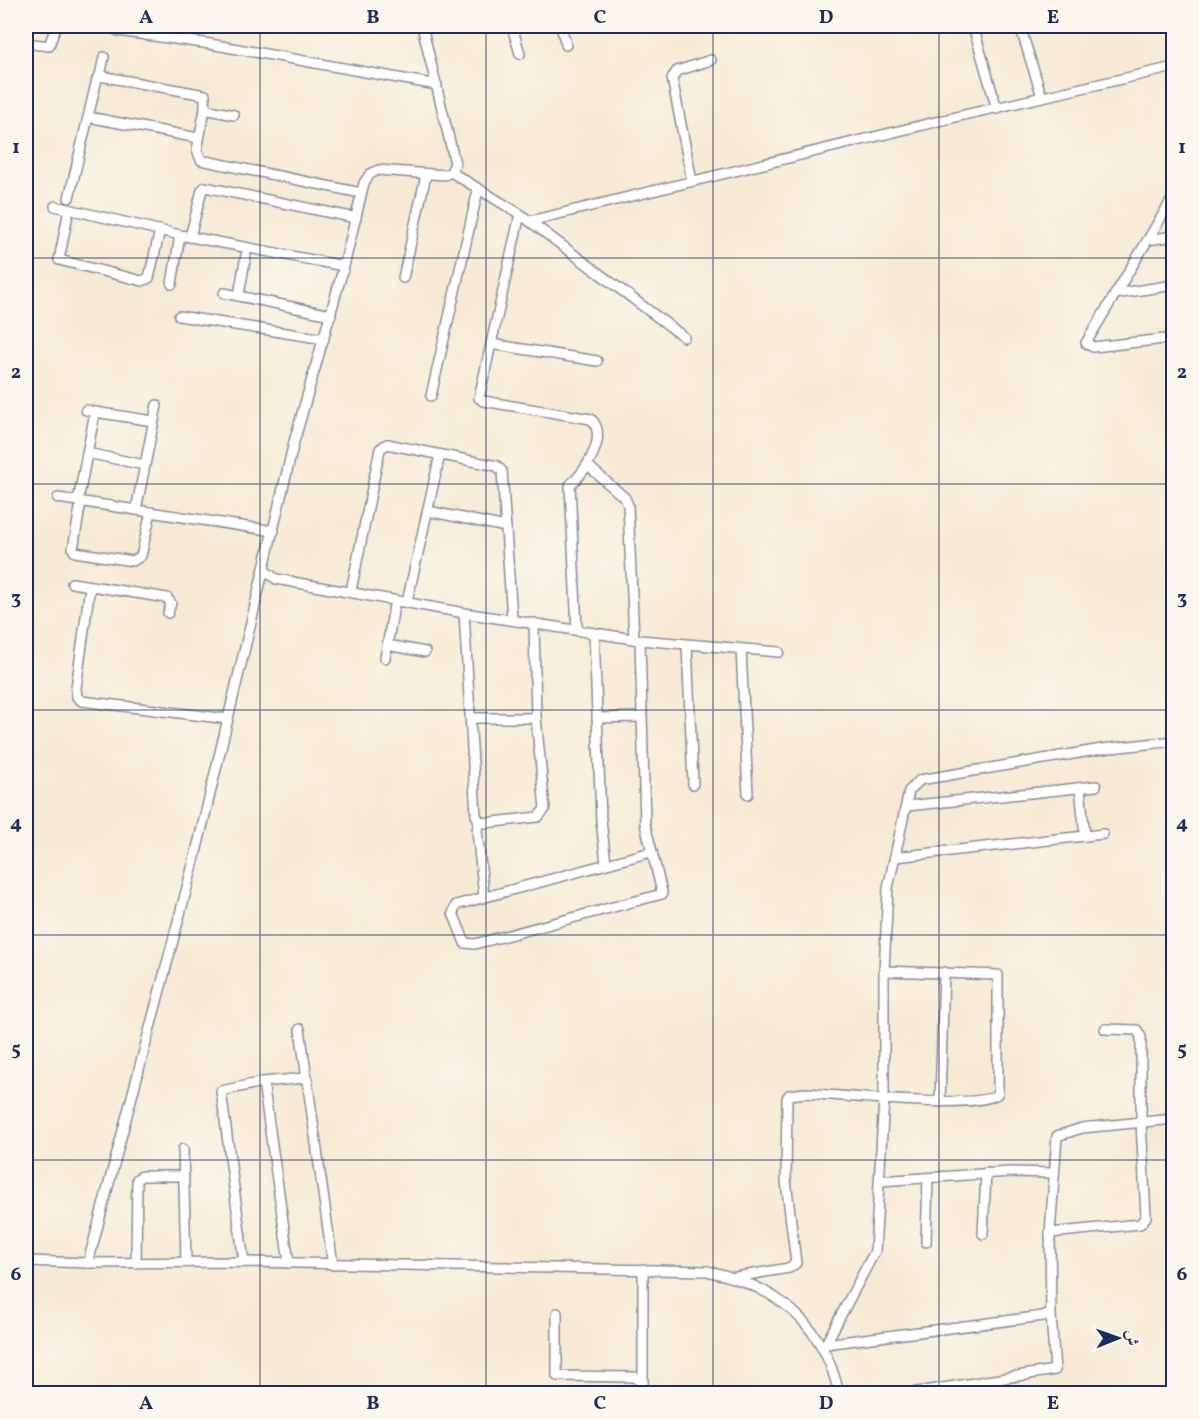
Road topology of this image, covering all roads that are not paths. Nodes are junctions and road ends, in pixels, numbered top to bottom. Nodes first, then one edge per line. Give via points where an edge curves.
1 (56, 26) edge
2 (110, 26) edge
3 (422, 26) edge
4 (512, 26) edge
5 (561, 26) edge
6 (973, 26) edge
7 (1020, 26) edge
8 (26, 43) edge
9 (566, 45) dead end
10 (520, 54) dead end
11 (104, 57) dead end
12 (711, 60) dead end
13 (1173, 67) edge
14 (100, 76) junction
15 (437, 85) junction
16 (1042, 97) junction
17 (205, 109) junction
18 (997, 109) junction
19 (234, 115) dead end
20 (88, 117) junction
21 (198, 138) junction
22 (451, 172) junction
23 (426, 175) junction
24 (692, 182) junction
25 (478, 190) junction
26 (361, 193) junction
27 (1173, 196) edge
28 (69, 198) dead end
29 (55, 206) dead end
30 (69, 209) junction
31 (520, 214) junction
32 (356, 218) junction
33 (530, 221) junction
34 (160, 230) junction
35 (185, 236) junction
36 (1173, 236) edge
37 (1148, 240) junction
38 (246, 255) dead end
39 (344, 266) junction
40 (403, 278) dead end
41 (172, 284) dead end
42 (1173, 285) edge
43 (224, 293) dead end
44 (1115, 294) junction
45 (239, 295) junction
46 (331, 315) junction
47 (179, 316) dead end
48 (684, 337) dead end
49 (1173, 338) edge
50 (324, 339) junction
51 (491, 344) junction
52 (597, 361) dead end
53 (431, 396) dead end
54 (157, 405) dead end
55 (153, 421) junction
56 (87, 453) junction
57 (440, 455) junction
58 (144, 465) junction
59 (587, 465) junction
60 (58, 498) dead end
61 (80, 502) junction
62 (136, 510) junction
63 (428, 511) junction
64 (151, 512) junction
65 (506, 526) junction
66 (274, 531) junction
67 (264, 570) junction
68 (72, 584) dead end
69 (90, 587) junction
70 (351, 591) junction
71 (394, 600) junction
72 (407, 602) junction
73 (168, 613) dead end
74 (464, 613) junction
75 (512, 620) junction
76 (534, 623) junction
77 (577, 630) junction
78 (594, 633) junction
79 (637, 639) junction
80 (387, 645) junction
81 (687, 645) junction
82 (741, 649) junction
83 (425, 652) dead end
84 (779, 652) dead end
85 (385, 658) dead end
86 (641, 717) junction
87 (471, 718) junction
88 (536, 718) junction
89 (597, 718) junction
90 (228, 719) junction
91 (1173, 741) edge
92 (693, 784) dead end
93 (1096, 786) dead end
94 (1080, 788) junction
95 (748, 794) dead end
96 (907, 806) junction
97 (479, 821) junction
98 (1104, 834) dead end
99 (1085, 836) junction
100 (651, 852) junction
101 (895, 857) junction
102 (606, 863) junction
103 (484, 897) junction
104 (884, 971) junction
105 (944, 972) junction
106 (300, 1029) dead end
107 (1105, 1029) dead end
108 (305, 1078) junction
109 (263, 1082) junction
110 (884, 1099) junction
111 (940, 1102) junction
112 (1173, 1119) edge
113 (1141, 1122) junction
114 (183, 1149) dead end
115 (986, 1173) junction
116 (1052, 1173) junction
117 (184, 1176) junction
118 (928, 1178) junction
119 (880, 1181) junction
120 (1050, 1233) junction
121 (983, 1234) dead end
122 (926, 1242) dead end
123 (26, 1261) edge
124 (186, 1262) junction
125 (244, 1262) junction
126 (88, 1263) junction
127 (135, 1263) junction
128 (289, 1263) junction
129 (333, 1265) junction
130 (643, 1269) junction
131 (734, 1277) junction
132 (557, 1313) dead end
133 (1051, 1315) junction
134 (824, 1346) junction
135 (643, 1389) edge
136 (839, 1394) edge
137 (905, 1394) edge

1 - 8 street via 49,46
2 - 15 street via 118,31
3 - 15 street
4 - 10 street
5 - 9 street
6 - 18 street
7 - 16 street
11 - 14 street
12 - 24 street via 678,71 672,78
13 - 16 street
14 - 17 street via 205,95
14 - 20 street
15 - 22 street via 454,153
16 - 18 street
17 - 19 street
17 - 21 street
18 - 24 street
20 - 21 street
20 - 28 street
21 - 26 street via 197,156 208,163
22 - 23 street
22 - 25 street
23 - 26 street via 378,171 370,174
23 - 40 street
24 - 33 street
25 - 31 street
25 - 53 street
26 - 32 street
27 - 37 street
29 - 30 street
30 - 34 street
30 - 34 street via 58,260 142,281 149,278
31 - 33 street
31 - 51 street
32 - 35 street via 205,187
32 - 39 street
33 - 48 street
34 - 35 street
35 - 39 street
35 - 41 street
36 - 37 street
37 - 44 street
38 - 45 street
39 - 46 street
42 - 44 street
43 - 45 street
44 - 49 street via 1088,339 1088,346
45 - 46 street
46 - 50 street
47 - 50 street
50 - 66 street via 294,442
51 - 52 street
51 - 59 street via 479,398 591,419 598,429
54 - 55 street
55 - 56 street via 90,411
55 - 58 street
56 - 58 street
56 - 61 street
57 - 63 street
57 - 65 street via 497,466 502,471
57 - 70 street via 387,444 380,448
58 - 62 street
59 - 77 street via 570,485
59 - 79 street via 628,505
60 - 61 street
61 - 62 street
61 - 64 street via 75,552 133,561 141,556
62 - 64 street
63 - 65 street
63 - 72 street
64 - 66 street
65 - 75 street
66 - 67 street
67 - 70 street via 276,579
67 - 90 street
68 - 69 street
69 - 73 street via 167,598 171,603
69 - 90 street via 77,697 82,701
70 - 71 street
71 - 72 street
71 - 80 street
72 - 74 street
74 - 75 street
74 - 87 street
75 - 76 street
76 - 77 street
76 - 88 street
77 - 78 street
78 - 79 street
78 - 89 street
79 - 81 street
79 - 86 street
80 - 83 street
80 - 85 street
81 - 82 street
81 - 92 street
82 - 84 street
82 - 95 street
86 - 89 street
86 - 100 street via 643,806
87 - 88 street
87 - 97 street
88 - 97 street via 543,814
89 - 102 street
90 - 126 street
91 - 96 street via 920,780 909,791
93 - 94 street
94 - 96 street
94 - 99 street
96 - 101 street
97 - 103 street
98 - 99 street
99 - 101 street
100 - 102 street
100 - 103 street via 660,896 467,945 453,908
101 - 104 street via 888,888
102 - 103 street
104 - 105 street
104 - 110 street
105 - 111 street
105 - 111 street via 994,973 1000,979 998,1093 992,1099
106 - 108 street
107 - 113 street via 1139,1032
108 - 109 street
108 - 129 street
109 - 125 street via 221,1093
109 - 128 street
110 - 111 street
110 - 119 street
110 - 131 street via 805,1093 788,1096 786,1181 796,1263 789,1268
112 - 113 street
113 - 116 street via 1061,1132 1055,1140
113 - 120 street via 1145,1220 1140,1224
114 - 117 street
115 - 116 street
115 - 118 street
115 - 121 street
116 - 120 street
117 - 124 street
117 - 127 street via 137,1179
118 - 119 street
118 - 122 street
119 - 134 street via 875,1251
120 - 133 street
123 - 126 street
124 - 125 street
124 - 127 street
125 - 128 street
126 - 127 street
128 - 129 street
129 - 130 street
130 - 131 street via 707,1271
130 - 135 street
131 - 134 street via 790,1308
132 - 135 street via 557,1376 635,1377
133 - 134 street
133 - 137 street via 1055,1370
134 - 136 street

